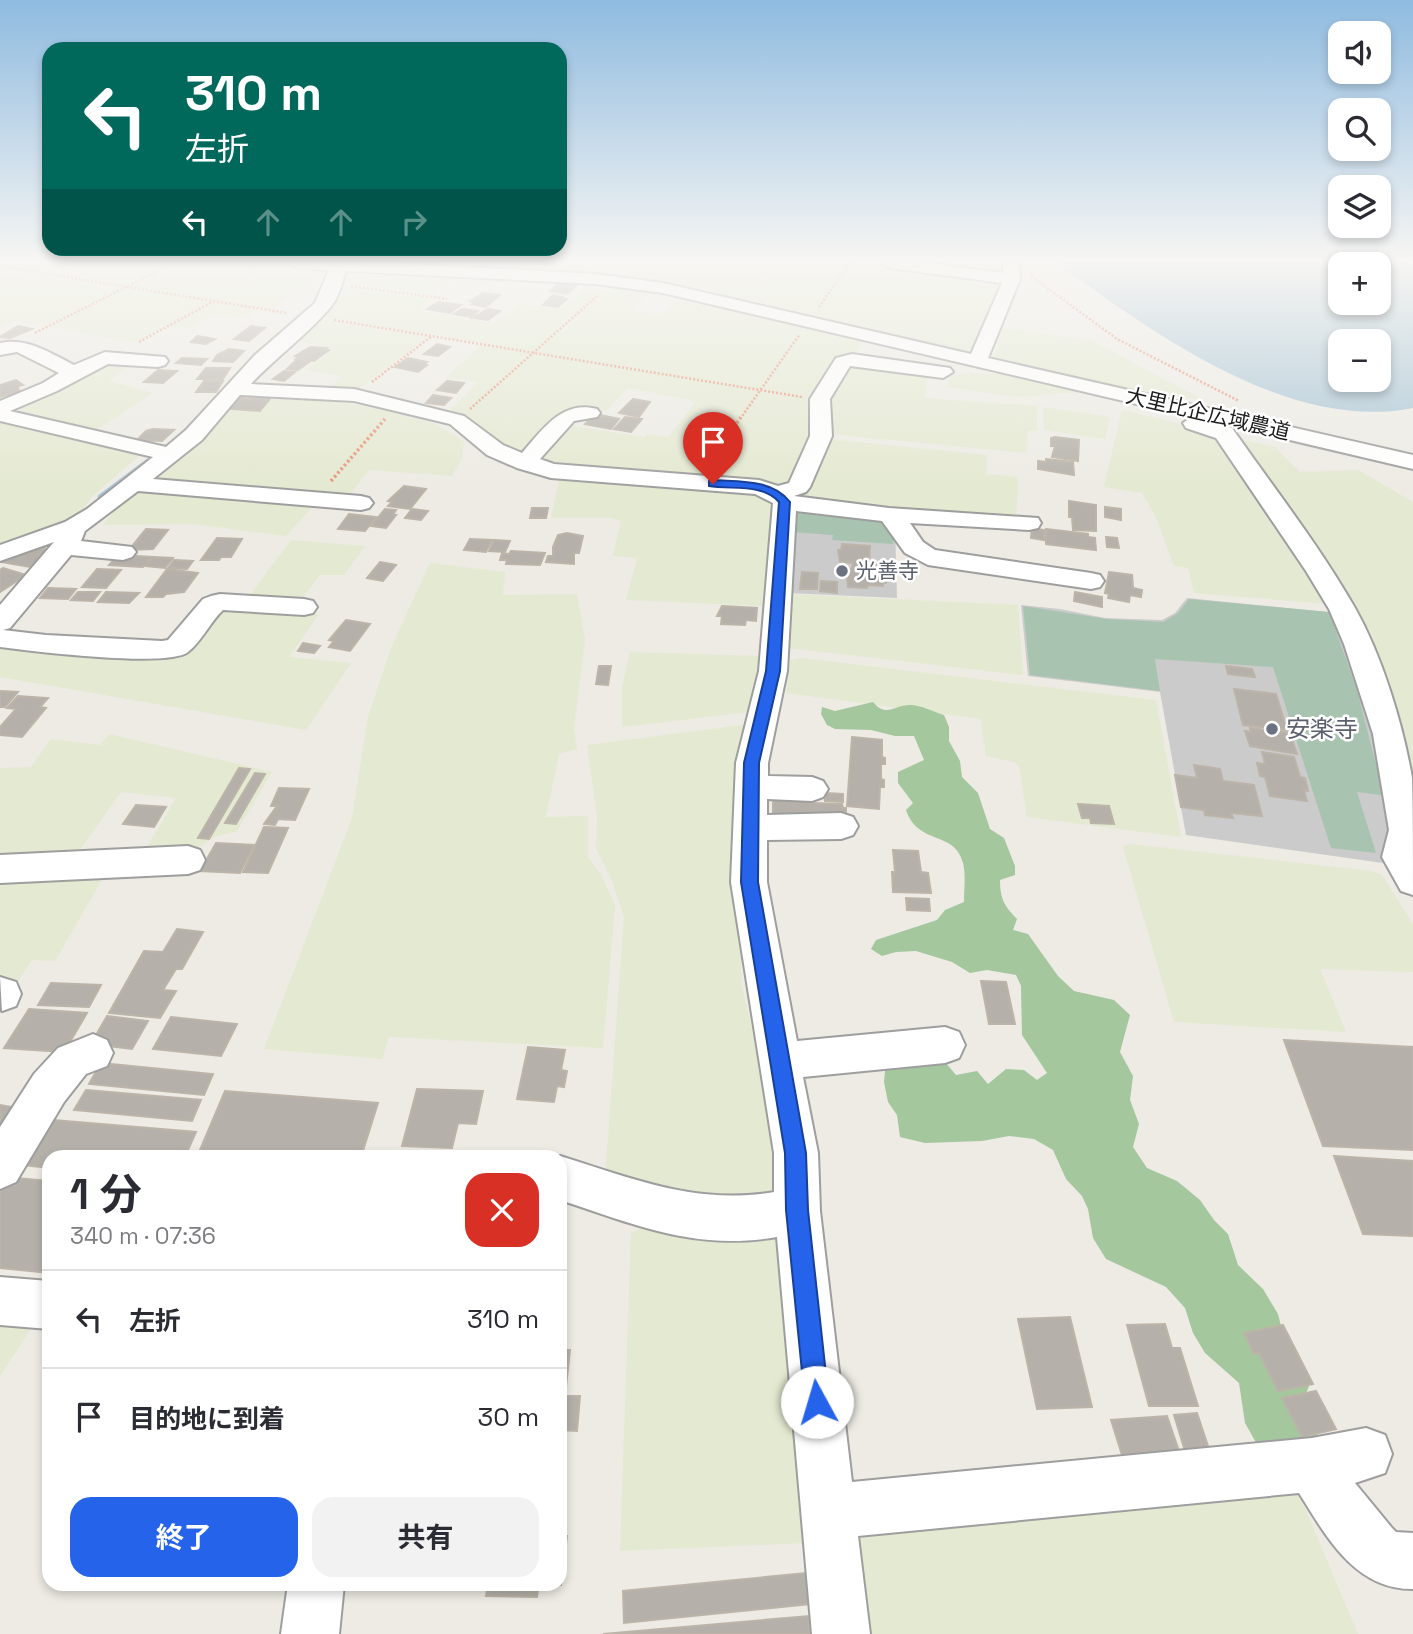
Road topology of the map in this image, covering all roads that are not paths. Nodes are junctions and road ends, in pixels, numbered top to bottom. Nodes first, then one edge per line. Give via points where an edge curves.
1 (284, 339) edge
2 (886, 339) edge
3 (984, 339) edge
4 (7, 347) edge
5 (974, 360) junction
6 (158, 361) dead end
7 (74, 372) junction
8 (233, 389) junction
9 (1136, 398) junction
10 (0, 408) edge
11 (590, 413) dead end
12 (0, 415) edge
13 (169, 454) junction
14 (1413, 462) edge
15 (525, 463) junction
16 (134, 484) junction
17 (781, 498) junction
18 (361, 503) dead end
19 (889, 515) junction
20 (1029, 523) dead end
21 (69, 537) junction
22 (122, 552) dead end
23 (0, 553) edge
24 (1091, 581) dead end
25 (304, 607) dead end
26 (0, 622) edge
27 (0, 638) edge
28 (751, 787) junction
29 (812, 789) dead end
30 (841, 826) dead end
31 (751, 828) junction
32 (188, 860) dead end
33 (0, 869) edge
34 (1413, 881) edge
35 (946, 1045) dead end
36 (93, 1052) dead end
37 (780, 1061) junction
38 (0, 1167) edge
39 (567, 1180) edge
40 (797, 1210) junction
41 (0, 1301) edge
42 (42, 1304) edge
43 (1366, 1454) dead end
44 (1312, 1465) junction
45 (828, 1512) junction
46 (1413, 1562) edge
47 (315, 1591) edge
48 (310, 1634) edge
49 (841, 1634) edge

1 - 8 street
2 - 5 street, 大里比企広域農道
3 - 5 street
4 - 7 street
5 - 9 street, 大里比企広域農道
5 - 17 street via 950,373 843,362 820,400 817,451 799,487
6 - 7 street via 109,358
7 - 10 street
8 - 13 street via 194,435
8 - 15 street via 354,395 398,405 457,420 495,450
9 - 14 street, 大里比企広域農道
9 - 34 street via 1147,410 1224,433 1342,609 1359,644 1388,734 1406,830 1399,857
11 - 15 street via 567,416
12 - 13 street
13 - 16 street
15 - 17 street via 551,471 759,487
16 - 18 street
16 - 21 street
17 - 19 street
17 - 28 street via 773,671
19 - 20 street
19 - 24 street via 903,527 911,547 928,557
21 - 22 street
21 - 23 street
21 - 26 street
25 - 27 street via 219,602 177,646 162,650
28 - 29 street
28 - 31 street
30 - 31 street
31 - 37 street via 749,882
32 - 33 street
35 - 37 street
36 - 38 street via 72,1061 49,1088
37 - 40 street via 796,1153
39 - 40 street via 679,1213 724,1220
40 - 45 street
41 - 42 street
43 - 44 street
44 - 45 street
44 - 46 street via 1337,1504 1379,1553
45 - 49 street
47 - 48 street

